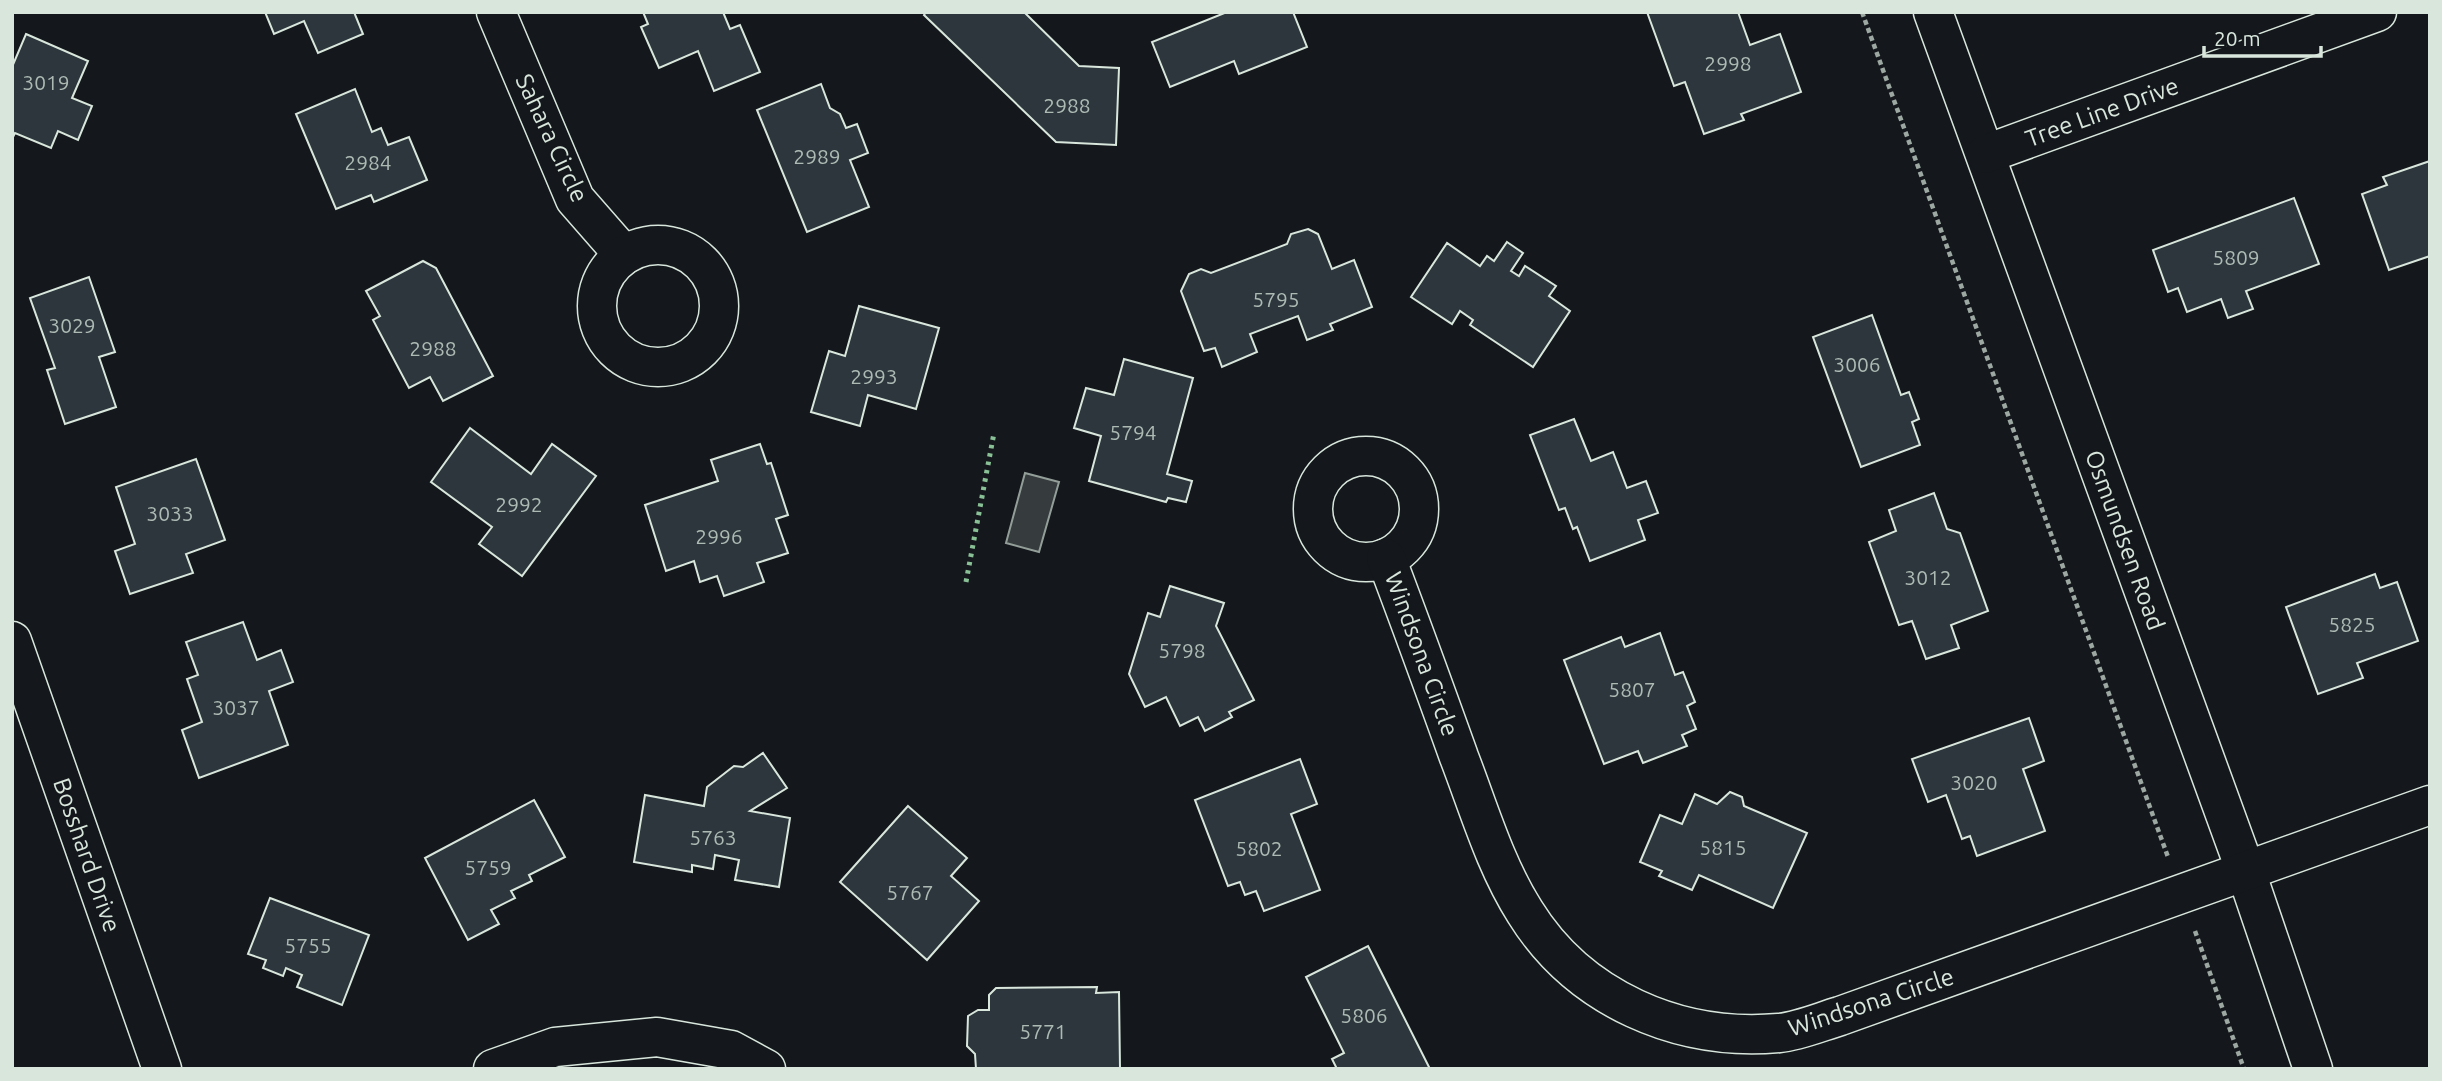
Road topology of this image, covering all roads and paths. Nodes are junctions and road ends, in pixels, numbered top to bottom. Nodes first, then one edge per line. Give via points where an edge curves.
1 (496, 12) edge
2 (1862, 12) edge
3 (1933, 12) edge
4 (2377, 12) edge
5 (1986, 154) junction
6 (624, 255) dead end
7 (1386, 558) dead end
8 (12, 641) edge
9 (2430, 805) edge
10 (2245, 870) junction
11 (2180, 892) junction
12 (162, 1069) edge
13 (493, 1069) edge
14 (766, 1069) edge
15 (2244, 1069) edge
16 (2313, 1069) edge

1 - 6 street, Sahara Circle via 575,199
2 - 11 path
3 - 5 street, Osmundsen Road
4 - 5 street, Tree Line Drive
5 - 10 street, Osmundsen Road
7 - 11 street, Windsona Circle via 1495,854 1525,912 1580,977 1627,1006 1679,1025 1725,1034 1782,1033
8 - 12 street, Bosshard Drive
9 - 10 street, Windsona Circle
10 - 11 street, Windsona Circle
10 - 16 street, Osmundsen Road
11 - 15 path
13 - 14 street via 555,1047 657,1037 731,1050

